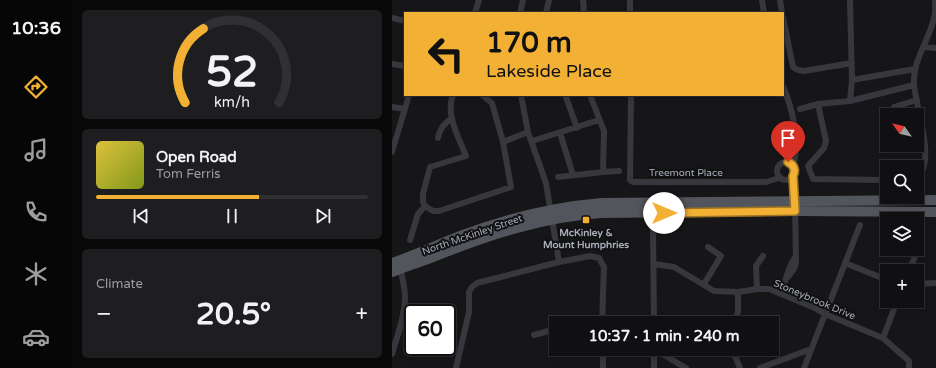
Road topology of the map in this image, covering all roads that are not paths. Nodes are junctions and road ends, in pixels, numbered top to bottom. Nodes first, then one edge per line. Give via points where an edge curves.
1 (479, 0) edge
2 (523, 0) edge
3 (549, 0) edge
4 (583, 0) edge
5 (630, 0) edge
6 (762, 0) edge
7 (780, 0) edge
8 (850, 0) edge
9 (935, 0) edge
10 (475, 12) edge
11 (520, 12) edge
12 (546, 12) edge
13 (584, 12) edge
14 (630, 12) edge
15 (764, 12) edge
16 (782, 12) edge
17 (392, 18) edge
18 (404, 22) edge
19 (784, 23) edge
20 (923, 47) junction
21 (936, 48) edge
22 (852, 63) junction
23 (392, 64) edge
24 (404, 66) edge
25 (915, 69) junction
26 (852, 80) junction
27 (914, 85) junction
28 (784, 89) edge
29 (409, 96) edge
30 (452, 96) edge
31 (483, 96) edge
32 (521, 96) edge
33 (590, 96) edge
34 (631, 96) edge
35 (566, 97) dead end
36 (850, 100) junction
37 (918, 100) junction
38 (818, 104) junction
39 (392, 107) edge
40 (894, 107) dead end
41 (404, 109) junction
42 (800, 109) dead end
43 (452, 118) junction
44 (599, 120) junction
45 (576, 128) junction
46 (930, 130) dead end
47 (528, 132) junction
48 (560, 133) junction
49 (438, 138) dead end
50 (532, 141) junction
51 (503, 142) junction
52 (392, 152) edge
53 (793, 165) junction
54 (930, 166) dead end
55 (619, 171) dead end
56 (602, 172) junction
57 (924, 174) edge
58 (573, 175) junction
59 (793, 176) junction
60 (558, 177) dead end
61 (780, 177) junction
62 (880, 180) edge
63 (924, 199) edge
64 (880, 200) edge
65 (936, 200) edge
66 (425, 206) junction
67 (795, 206) junction
68 (936, 212) edge
69 (550, 215) junction
70 (860, 225) dead end
71 (654, 228) dead end
72 (410, 240) dead end
73 (708, 248) dead end
74 (763, 256) dead end
75 (559, 262) junction
76 (845, 263) junction
77 (654, 264) junction
78 (396, 266) edge
79 (880, 277) edge
80 (936, 283) edge
81 (704, 284) junction
82 (924, 284) edge
83 (757, 289) junction
84 (738, 292) junction
85 (781, 294) junction
86 (894, 308) edge
87 (825, 314) junction
88 (602, 316) edge
89 (654, 316) edge
90 (737, 316) edge
91 (549, 331) edge
92 (534, 335) dead end
93 (883, 338) junction
94 (811, 349) junction
95 (392, 354) edge
96 (603, 356) edge
97 (654, 356) edge
98 (666, 356) edge
99 (735, 356) edge
100 (456, 368) edge
101 (603, 368) edge
102 (654, 368) edge
103 (686, 368) edge
104 (740, 368) edge
105 (760, 368) edge
106 (804, 368) edge
107 (909, 368) edge

1 - 10 street
2 - 11 street
3 - 12 street
4 - 13 street
5 - 14 street
6 - 15 street
7 - 16 street
8 - 22 street
9 - 20 street via 934,18
17 - 18 street
19 - 22 street via 793,67 798,70
20 - 21 street
20 - 25 street
22 - 26 street
23 - 24 street
25 - 26 street
25 - 27 street
26 - 36 street
27 - 36 street
27 - 37 street
28 - 53 street via 795,132
29 - 41 street
30 - 43 street via 450,101
31 - 51 street via 492,103
32 - 47 street
33 - 44 street
34 - 61 street, Treemont Place via 630,180 633,182 766,182
35 - 45 street
36 - 38 street
37 - 40 street
37 - 46 street
38 - 42 street
38 - 62 street via 826,141 824,148 808,166 813,179
39 - 41 street
41 - 52 street
43 - 49 street via 439,130
43 - 66 street via 466,156 430,167 423,194
44 - 45 street
44 - 56 street via 604,131
45 - 48 street
47 - 50 street
47 - 51 street
48 - 50 street
48 - 58 street
50 - 69 street via 546,183
51 - 66 street via 511,186 439,211 433,211
53 - 59 street
53 - 61 street via 786,162 780,164 777,172
54 - 57 street
55 - 56 street
56 - 58 street
58 - 60 street
59 - 61 street via 788,179
59 - 67 street
63 - 65 main road, North McKinley Street
64 - 67 main road, North McKinley Street
66 - 72 street via 418,214
67 - 68 main road, North McKinley Street
67 - 69 main road, North McKinley Street
67 - 85 street via 796,263
69 - 75 street
69 - 78 main road, North McKinley Street
70 - 76 street
71 - 77 street
73 - 81 street via 721,256
74 - 83 street via 756,266
75 - 88 street via 590,256 599,258 604,267
75 - 100 street via 477,283 472,287
76 - 79 street
76 - 87 street
77 - 81 street, Stoneybrook Drive via 674,267
77 - 89 street
78 - 95 street via 402,277 405,299
80 - 82 street
81 - 84 street, Stoneybrook Drive via 714,290
83 - 84 street, Stoneybrook Drive
83 - 85 street, Stoneybrook Drive via 769,289
84 - 90 street
85 - 87 street, Stoneybrook Drive
86 - 93 street
87 - 93 street, Stoneybrook Drive
87 - 94 street
91 - 92 street
93 - 107 street, Stoneybrook Drive via 909,361
94 - 105 street
94 - 106 street
96 - 101 street
97 - 102 street
98 - 103 street
99 - 104 street

